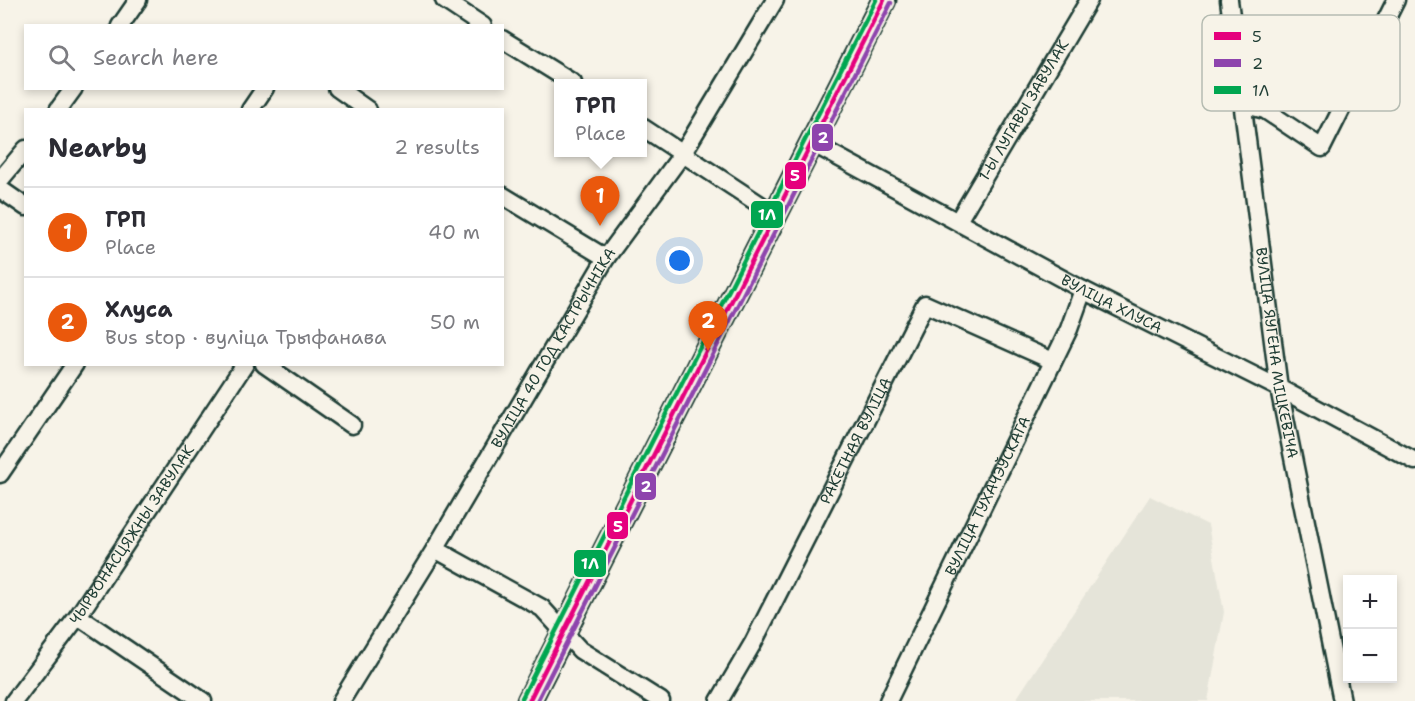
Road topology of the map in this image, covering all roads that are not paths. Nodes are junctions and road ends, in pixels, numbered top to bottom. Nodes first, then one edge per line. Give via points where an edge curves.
1 (138, 0) edge
2 (444, 0) edge
3 (775, 0) edge
4 (884, 0) edge
5 (1089, 0) edge
6 (1229, 0) edge
7 (1396, 0) edge
8 (1231, 15) edge
9 (1388, 15) edge
10 (121, 24) edge
11 (480, 24) edge
12 (504, 40) edge
13 (565, 79) edge
14 (73, 90) edge
15 (264, 90) edge
16 (340, 90) edge
17 (59, 108) edge
18 (251, 108) edge
19 (365, 108) edge
20 (1243, 111) edge
21 (1266, 111) edge
22 (1340, 111) edge
23 (647, 130) edge
24 (812, 143) junction
25 (24, 151) edge
26 (683, 153) junction
27 (0, 180) edge
28 (0, 189) edge
29 (504, 196) edge
30 (24, 206) edge
31 (776, 215) junction
32 (958, 221) junction
33 (606, 258) junction
34 (1083, 290) junction
35 (1053, 362) junction
36 (74, 366) edge
37 (244, 366) edge
38 (267, 366) edge
39 (1279, 388) junction
40 (352, 425) dead end
41 (1415, 461) edge
42 (0, 474) edge
43 (435, 549) junction
44 (78, 616) junction
45 (564, 632) junction
46 (14, 701) edge
47 (203, 701) edge
48 (342, 701) edge
49 (529, 701) edge
50 (661, 701) edge
51 (719, 701) edge
52 (888, 701) edge
53 (1342, 701) edge

1 - 10 street
2 - 11 street
3 - 26 street, ВУЛІЦА 40 ГОД КАСТРЫЧНІКА
4 - 24 street
5 - 32 street, 1-Ы ЛУГАВЫ ЗАВУЛАК
6 - 8 street, ВУЛІЦА ЯЎГЕНА МІЦКЕВІЧА
7 - 9 street
12 - 13 street
14 - 17 street
15 - 18 street
16 - 19 street
20 - 39 street, ВУЛІЦА ЯЎГЕНА МІЦКЕВІЧА
21 - 22 street via 1322,148
23 - 26 street
24 - 31 street
24 - 32 street, ВУЛІЦА ХЛУСА
25 - 27 street
26 - 31 street
26 - 33 street, ВУЛІЦА 40 ГОД КАСТРЫЧНІКА
28 - 30 street
29 - 33 street
31 - 45 street
32 - 34 street, ВУЛІЦА ХЛУСА
33 - 43 street, ВУЛІЦА 40 ГОД КАСТРЫЧНІКА
34 - 35 street, ВУЛІЦА ТУХАЧЭЎСКАГА
34 - 39 street, ВУЛІЦА ХЛУСА
35 - 51 street, РАКЕТНАЯ ВУЛІЦА via 925,304 753,643
35 - 52 street, ВУЛІЦА ТУХАЧЭЎСКАГА
36 - 42 street
37 - 44 street, ЧЫРВОНАСЦЯЖНЫ ЗАВУЛАК
38 - 40 street
39 - 41 street, ВУЛІЦА ХЛУСА
39 - 53 street, ВУЛІЦА ЯЎГЕНА МІЦКЕВІЧА
43 - 45 street via 542,608
43 - 48 street, ВУЛІЦА 40 ГОД КАСТРЫЧНІКА
44 - 46 street, ЧЫРВОНАСЦЯЖНЫ ЗАВУЛАК
44 - 47 street
45 - 49 street
45 - 50 street via 580,650

